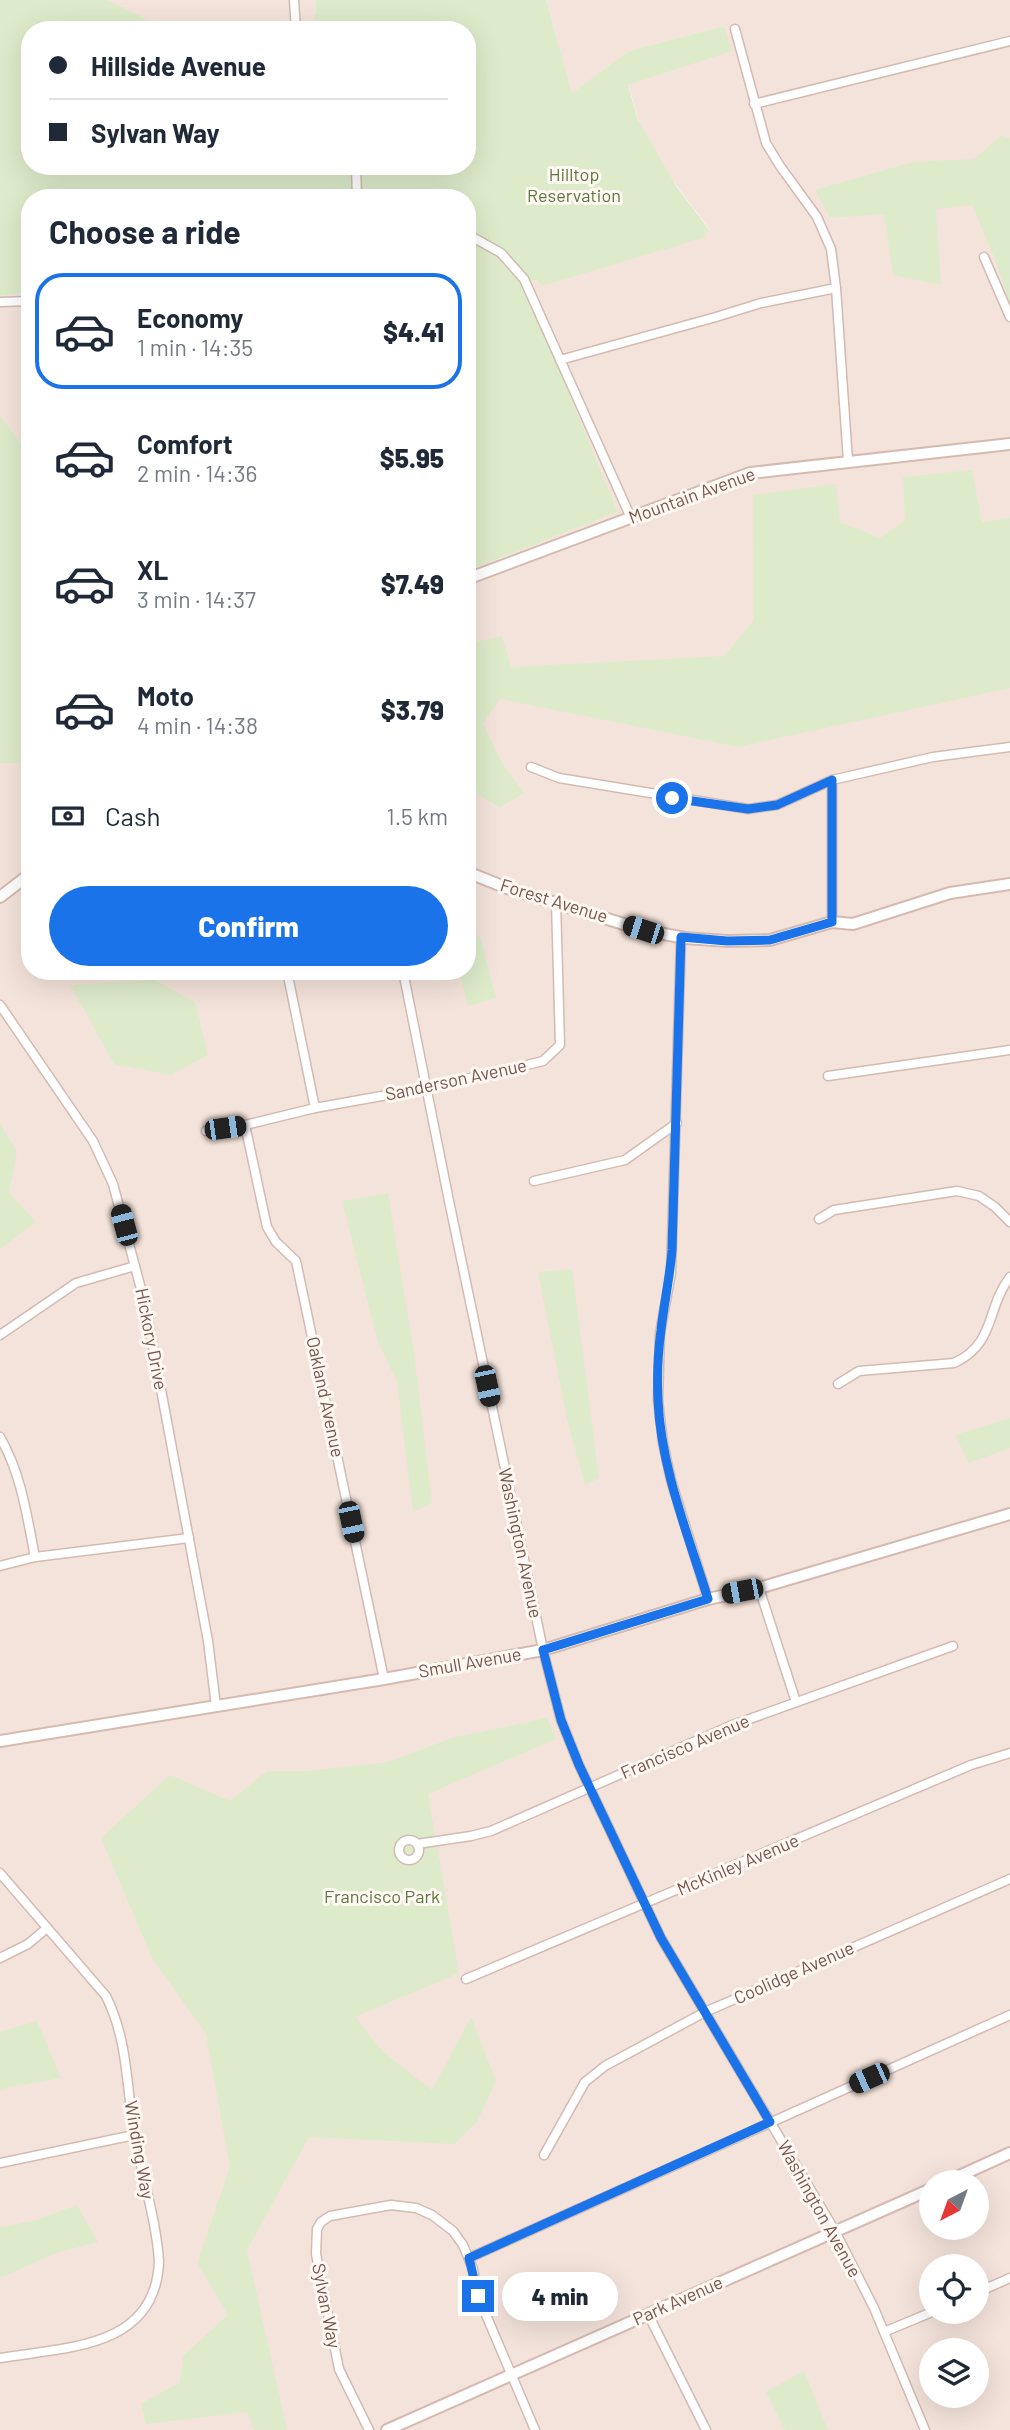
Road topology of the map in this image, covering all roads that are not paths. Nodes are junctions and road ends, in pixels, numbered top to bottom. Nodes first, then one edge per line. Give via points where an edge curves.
1 (294, 0) edge
2 (295, 21) edge
3 (734, 29) dead end
4 (1010, 41) edge
5 (754, 104) junction
6 (476, 238) edge
7 (984, 257) dead end
8 (836, 288) junction
9 (21, 301) edge
10 (0, 302) edge
11 (1010, 317) edge
12 (560, 360) junction
13 (1010, 444) edge
14 (848, 461) junction
15 (631, 518) junction
16 (476, 576) edge
17 (1010, 747) edge
18 (531, 767) dead end
19 (832, 780) junction
20 (476, 876) edge
21 (21, 881) edge
22 (1010, 884) edge
23 (0, 897) edge
24 (556, 902) junction
25 (832, 922) junction
26 (681, 937) junction
27 (289, 980) edge
28 (405, 980) edge
29 (0, 1004) edge
30 (1010, 1050) edge
31 (828, 1076) dead end
32 (426, 1088) junction
33 (315, 1108) junction
34 (677, 1123) junction
35 (245, 1125) junction
36 (206, 1131) dead end
37 (534, 1181) dead end
38 (818, 1219) dead end
39 (1010, 1222) edge
40 (135, 1266) junction
41 (1010, 1277) edge
42 (0, 1335) edge
43 (838, 1384) dead end
44 (0, 1437) edge
45 (1010, 1514) edge
46 (189, 1538) junction
47 (35, 1557) junction
48 (0, 1566) edge
49 (759, 1588) junction
50 (708, 1599) junction
51 (953, 1646) dead end
52 (543, 1650) junction
53 (384, 1679) junction
54 (796, 1702) junction
55 (216, 1706) junction
56 (0, 1741) edge
57 (1010, 1753) edge
58 (590, 1788) junction
59 (417, 1844) dead end
60 (0, 1873) edge
61 (1010, 1879) edge
62 (645, 1904) junction
63 (47, 1928) junction
64 (0, 1958) edge
65 (466, 1979) dead end
66 (705, 2012) junction
67 (1010, 2015) edge
68 (770, 2122) junction
69 (134, 2135) junction
70 (1010, 2153) edge
71 (544, 2155) dead end
72 (0, 2163) edge
73 (972, 2170) edge
74 (919, 2194) edge
75 (835, 2231) junction
76 (469, 2258) junction
77 (1010, 2278) edge
78 (989, 2287) edge
79 (648, 2314) junction
80 (919, 2317) edge
81 (884, 2332) junction
82 (0, 2358) edge
83 (510, 2375) junction
84 (369, 2430) edge
85 (387, 2430) edge
86 (535, 2430) edge
87 (706, 2430) edge
88 (925, 2430) edge

1 - 2 street
3 - 5 street
4 - 5 street
5 - 8 street via 766,143 824,230
6 - 12 street via 492,246 517,270
7 - 11 street
8 - 12 street via 761,303
8 - 14 street
9 - 10 street
12 - 15 street
13 - 14 street, Mountain Avenue
14 - 15 street, Mountain Avenue via 750,473
15 - 16 street, Mountain Avenue
17 - 19 street via 933,757
18 - 19 street via 559,778 748,809 777,805
19 - 25 street
20 - 24 street, Forest Avenue
21 - 23 street
22 - 25 street, Forest Avenue via 950,893 853,924
24 - 26 street, Forest Avenue via 643,930
24 - 32 street, Sanderson Avenue via 559,1045 543,1061
25 - 26 street, Forest Avenue via 770,940
26 - 34 street
27 - 33 street
28 - 32 street, Washington Avenue
29 - 40 street, Hickory Drive via 93,1142 113,1184
30 - 31 street
32 - 33 street, Sanderson Avenue
32 - 52 street, Washington Avenue
33 - 35 street, Sanderson Avenue
34 - 37 street via 625,1160
34 - 50 street via 671,1273 660,1333 658,1400 671,1480
35 - 36 street, Sanderson Avenue
35 - 53 street, Oakland Avenue via 267,1227 296,1261
38 - 39 street via 834,1210 957,1191 979,1196
40 - 42 street via 76,1283
40 - 46 street, Hickory Drive
41 - 43 street via 999,1291 985,1337 965,1358 954,1363 859,1370
44 - 47 street via 24,1501
45 - 49 street, Smull Avenue
46 - 47 street
46 - 55 street, Hickory Drive
47 - 48 street
49 - 50 street, Smull Avenue
49 - 54 street
50 - 52 street, Smull Avenue
51 - 54 street, Francisco Avenue
52 - 53 street, Smull Avenue
52 - 58 street, Washington Avenue via 561,1720
53 - 55 street, Smull Avenue
54 - 58 street, Francisco Avenue
55 - 56 street, Smull Avenue
57 - 62 street, McKinley Avenue
58 - 59 street, Francisco Avenue via 491,1831
58 - 62 street, Washington Avenue
60 - 63 street, Winding Way
61 - 66 street, Coolidge Avenue
62 - 65 street, McKinley Avenue
62 - 66 street, Washington Avenue
63 - 64 street
63 - 69 street, Winding Way via 106,1996 117,2019
66 - 68 street, Washington Avenue
66 - 71 street, Coolidge Avenue via 605,2066 585,2082
67 - 68 street
68 - 75 street, Washington Avenue
68 - 76 street
69 - 72 street
69 - 82 street, Winding Way via 159,2260 149,2302 126,2328 103,2340
70 - 73 street
74 - 75 street, Park Avenue
75 - 79 street, Park Avenue
75 - 81 street, Washington Avenue
76 - 83 street, Sylvan Way via 478,2296
76 - 84 street, Sylvan Way via 446,2225 416,2208 382,2205 321,2222 316,2254 338,2369
77 - 78 street
79 - 83 street, Park Avenue
79 - 87 street
80 - 81 street
81 - 88 street, Washington Avenue
83 - 85 street, Park Avenue
83 - 86 street, Sylvan Way

